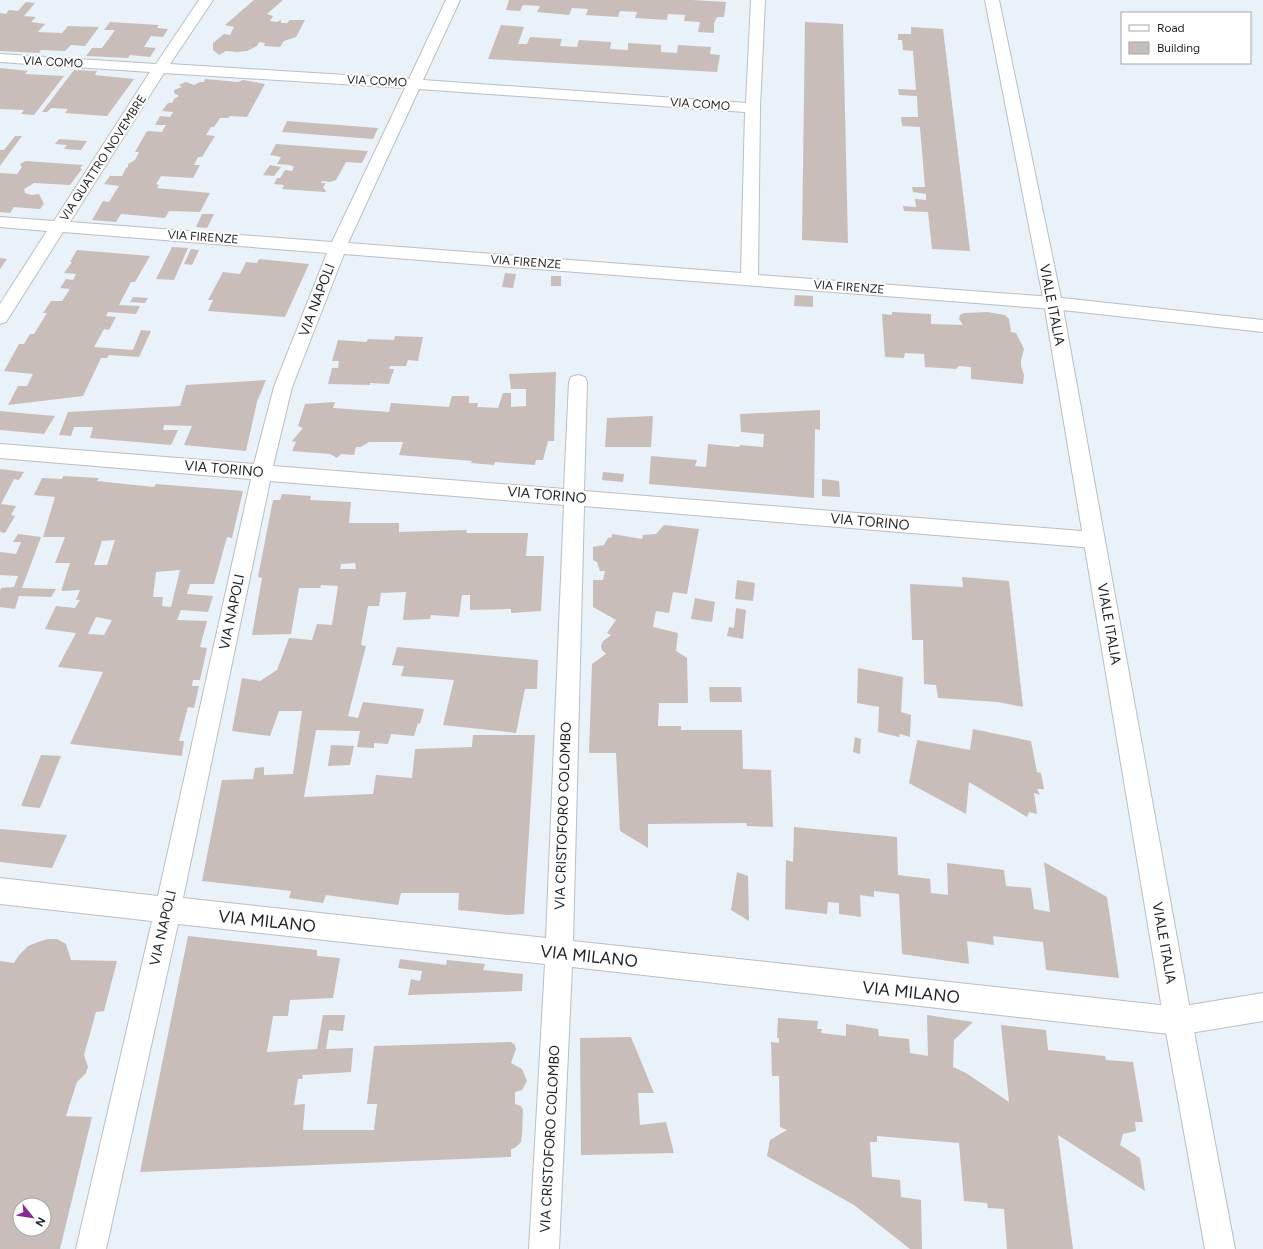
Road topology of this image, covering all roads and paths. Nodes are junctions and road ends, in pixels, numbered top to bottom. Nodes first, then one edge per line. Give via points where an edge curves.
1 (206, 0) edge
2 (453, 0) edge
3 (758, 0) edge
4 (992, 0) edge
5 (0, 58) edge
6 (160, 68) junction
7 (414, 84) junction
8 (753, 108) junction
9 (0, 222) edge
10 (59, 226) junction
11 (338, 247) junction
12 (749, 279) junction
13 (1053, 303) junction
14 (0, 318) edge
15 (1263, 326) edge
16 (578, 382) dead end
17 (0, 451) edge
18 (262, 472) junction
19 (574, 497) junction
20 (1094, 540) junction
21 (0, 891) edge
22 (168, 910) junction
23 (559, 953) junction
24 (1263, 1007) edge
25 (1178, 1021) junction
26 (91, 1249) edge
27 (544, 1249) edge
28 (1220, 1249) edge

1 - 6 street, VIA QUATTRO NOVEMBRE
2 - 7 street, VIA NAPOLI
3 - 8 street
4 - 13 street, VIALE ITALIA
5 - 6 street, VIA COMO
6 - 7 street, VIA COMO
6 - 10 street, VIA QUATTRO NOVEMBRE
7 - 8 street, VIA COMO
7 - 11 street, VIA NAPOLI
8 - 12 street
9 - 10 street, VIA FIRENZE
10 - 11 street, VIA FIRENZE
10 - 14 street, VIA QUATTRO NOVEMBRE
11 - 12 street, VIA FIRENZE
11 - 18 street, VIA NAPOLI via 283,387
12 - 13 street, VIA FIRENZE
13 - 15 street, VIA FIRENZE
13 - 20 street, VIALE ITALIA
16 - 19 street, VIA CRISTOFORO COLOMBO
17 - 18 street, VIA TORINO
18 - 19 street, VIA TORINO
18 - 22 street, VIA NAPOLI
19 - 20 street, VIA TORINO
19 - 23 street, VIA CRISTOFORO COLOMBO
20 - 25 street, VIALE ITALIA
21 - 22 street, VIA MILANO
22 - 23 street, VIA MILANO
22 - 26 street, VIA NAPOLI
23 - 25 street, VIA MILANO
23 - 27 street, VIA CRISTOFORO COLOMBO
24 - 25 street, VIA MILANO
25 - 28 street, VIALE ITALIA

